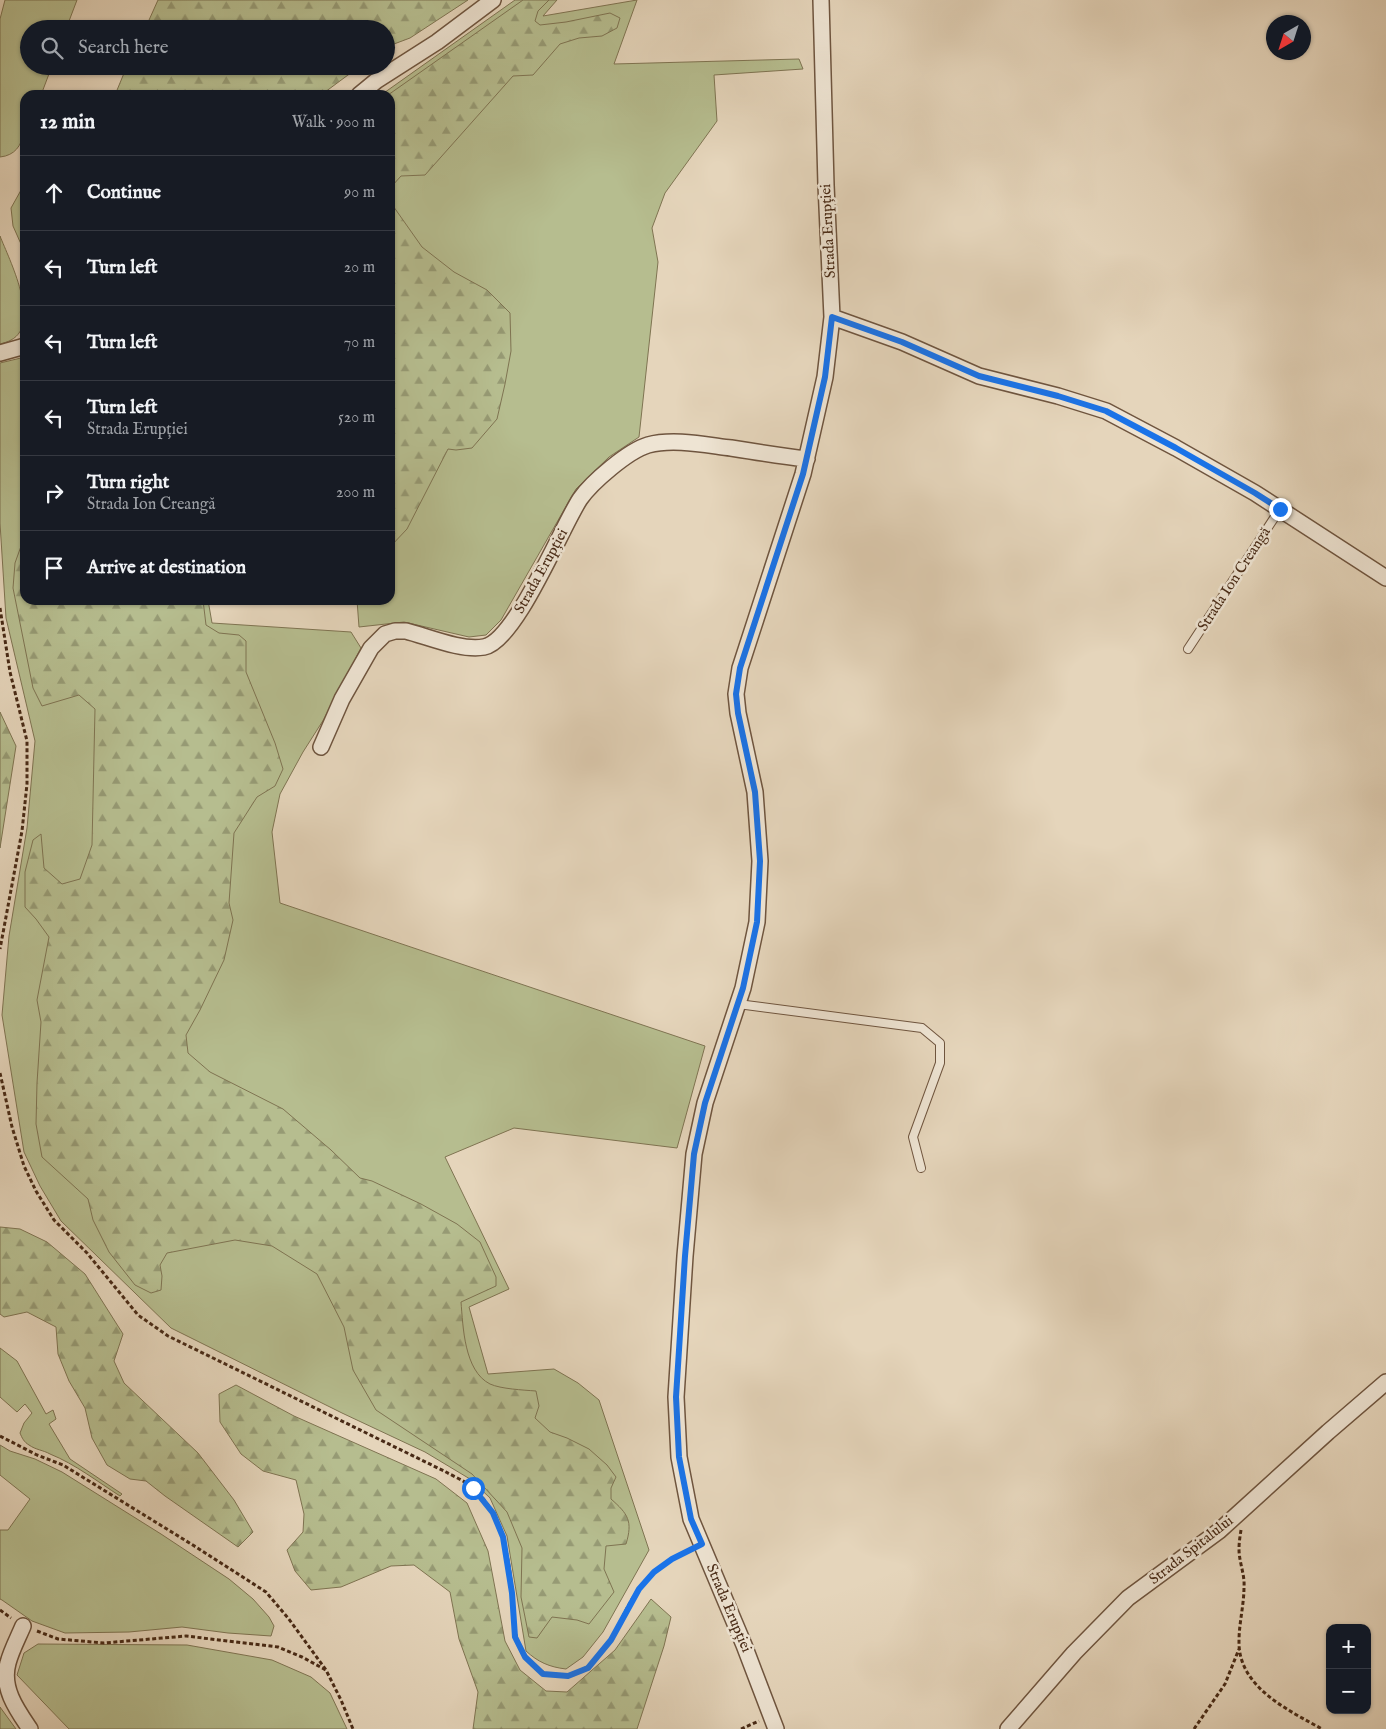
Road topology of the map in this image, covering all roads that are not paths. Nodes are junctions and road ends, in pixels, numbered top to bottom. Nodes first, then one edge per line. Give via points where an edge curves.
1 (493, 0) edge
2 (821, 0) edge
3 (395, 70) edge
4 (387, 75) edge
5 (366, 90) edge
6 (832, 317) junction
7 (20, 347) edge
8 (0, 353) edge
9 (806, 459) junction
10 (1280, 509) junction
11 (1386, 578) edge
12 (1188, 649) dead end
13 (321, 747) dead end
14 (738, 1004) junction
15 (921, 1168) dead end
16 (1386, 1382) edge
17 (22, 1626) road end
18 (30, 1729) edge
19 (776, 1729) edge
20 (1008, 1729) edge

1 - 3 street
2 - 6 street, Strada Erupției
4 - 5 street
6 - 9 street, Strada Erupției via 825,377
6 - 10 street via 902,342 979,376 1106,411
7 - 8 street
9 - 13 street, Strada Erupției via 695,443 648,445 632,452 598,479 581,499 518,614 497,640 471,648 406,631 385,634 371,648 342,699
9 - 14 street, Strada Erupției via 740,668 736,694 755,792 760,861 757,922
10 - 11 street
10 - 12 lane, Strada Ion Creangă
14 - 15 lane via 922,1028 940,1043 940,1063 913,1137
14 - 19 street, Strada Erupției via 705,1103 694,1154 676,1397 679,1457 691,1519
16 - 20 street, Strada Spitalului via 1219,1531 1128,1598 1074,1653
17 - 18 street via 7,1664 8,1683 14,1706

